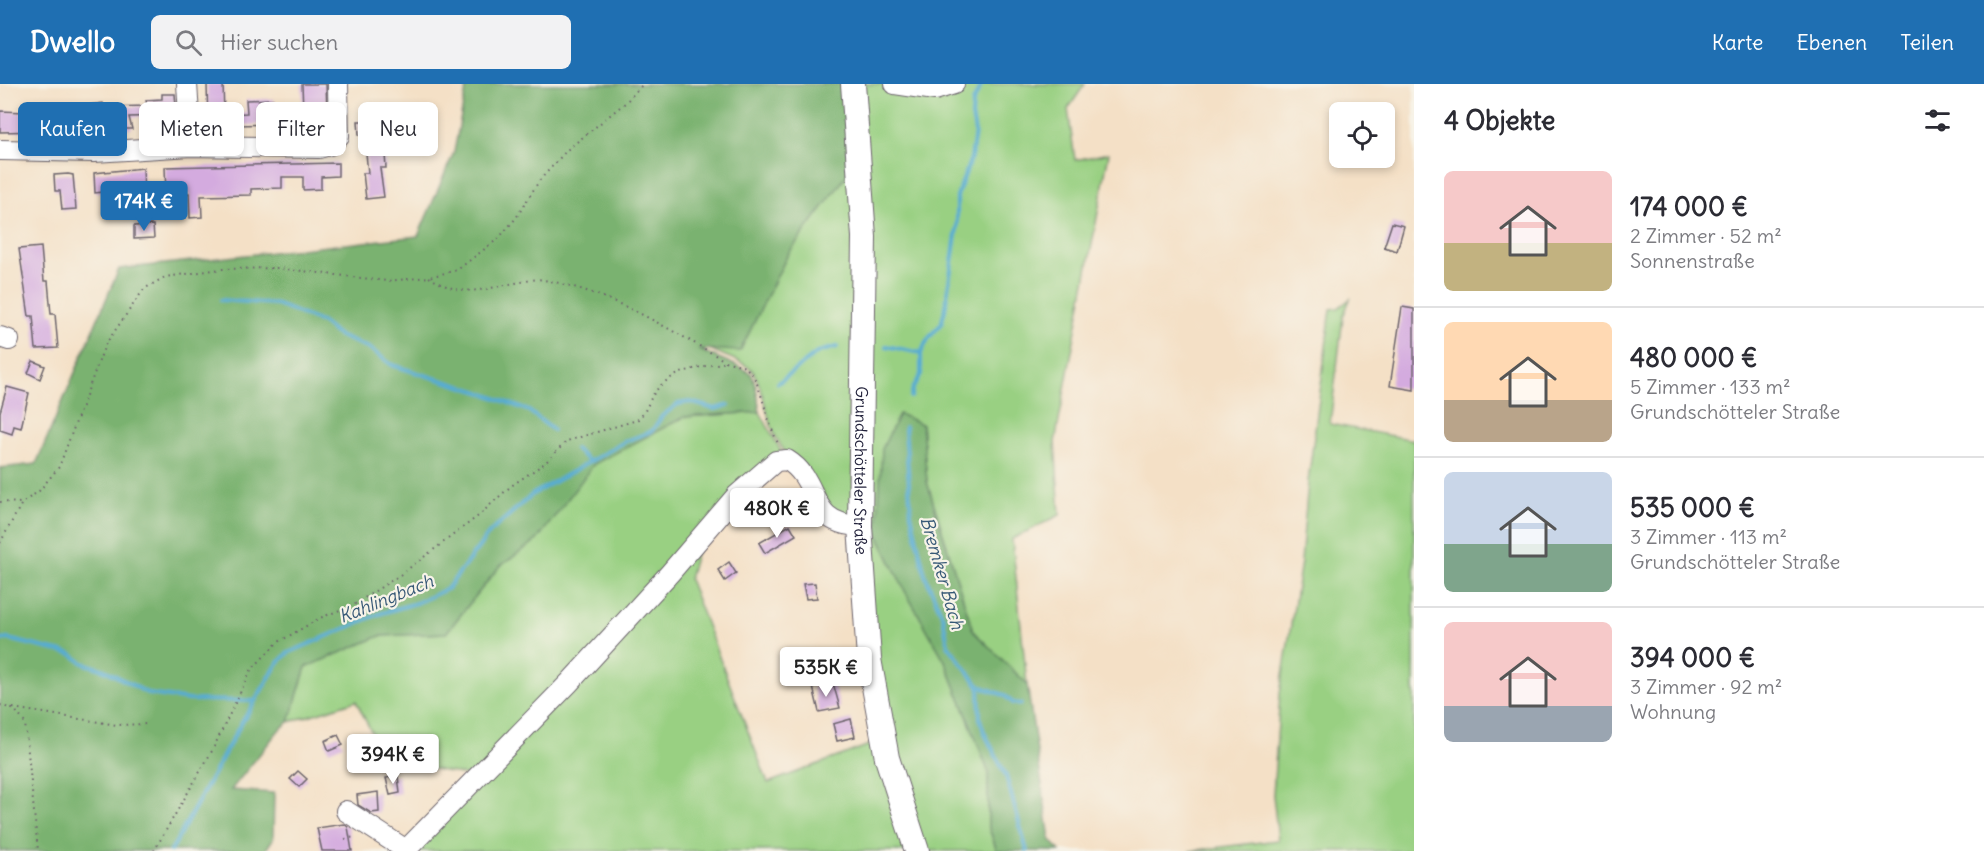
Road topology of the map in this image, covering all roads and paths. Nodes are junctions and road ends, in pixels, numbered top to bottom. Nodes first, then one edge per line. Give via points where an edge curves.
1 (187, 84) edge
2 (338, 84) edge
3 (643, 84) edge
4 (853, 84) edge
5 (895, 84) edge
6 (954, 84) edge
7 (188, 102) edge
8 (244, 147) edge
9 (139, 149) edge
10 (0, 150) edge
11 (429, 277) junction
12 (727, 362) junction
13 (787, 460) junction
14 (0, 502) edge
15 (22, 503) junction
16 (860, 526) junction
17 (0, 543) edge
18 (0, 705) edge
19 (13, 708) dead end
20 (149, 724) dead end
21 (346, 811) dead end
22 (405, 850) edge
23 (38, 851) edge
24 (154, 851) edge
25 (917, 851) edge

1 - 7 street
2 - 8 street via 339,136 330,145
3 - 11 path via 567,150 539,181 498,239 457,270
4 - 16 main road, Grundschötteler Straße via 864,237
5 - 6 street via 935,90
9 - 10 street
11 - 12 path via 460,291 485,291 541,279 566,285 634,312
11 - 15 path via 387,281 277,268 221,269 165,277 144,289 105,345 59,467 39,491
12 - 13 path via 742,365 753,375 766,418
12 - 24 path via 679,373 655,392 638,420 567,441 545,464 511,486 400,575 356,604 320,618 277,643 251,670 213,751
13 - 16 street via 797,468 828,519
13 - 22 street via 776,461 737,495 569,683
14 - 15 path
15 - 17 path
16 - 25 main road, Grundschötteler Straße via 873,681 888,758
18 - 23 path via 15,710 25,723
19 - 20 path via 117,725
21 - 22 street

